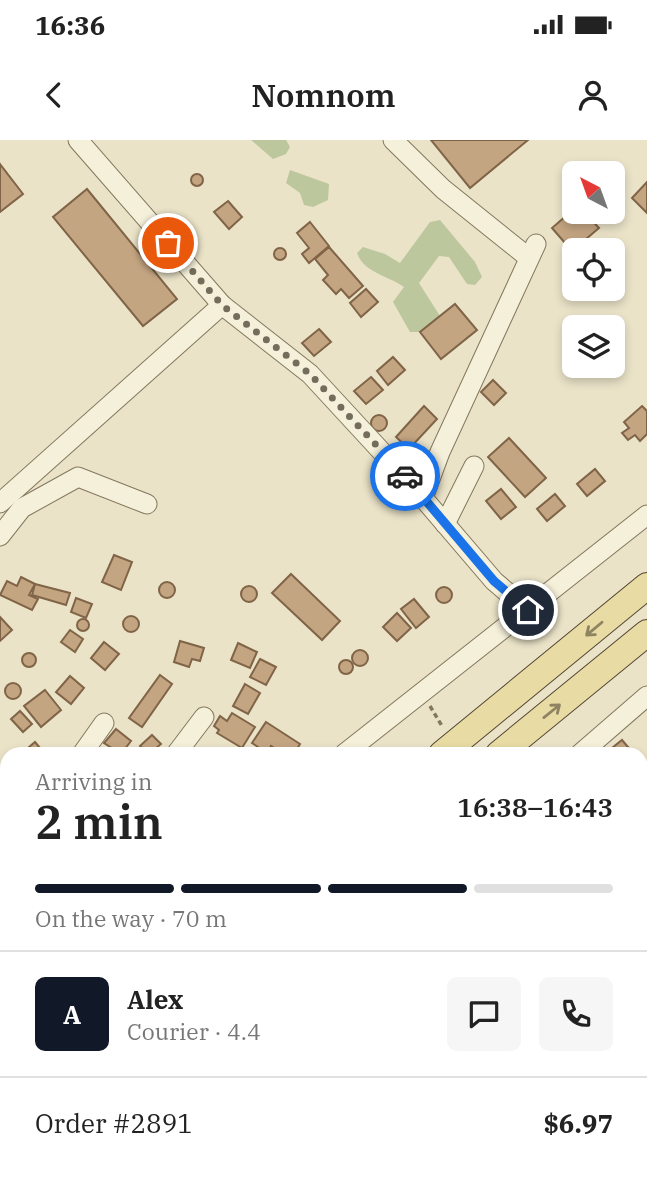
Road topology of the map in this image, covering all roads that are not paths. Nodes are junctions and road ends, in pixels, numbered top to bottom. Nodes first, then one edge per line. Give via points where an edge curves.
1 (78, 140) edge
2 (393, 140) edge
3 (222, 305) junction
4 (474, 466) dead end
5 (423, 498) junction
6 (0, 503) edge
7 (147, 503) dead end
8 (647, 515) edge
9 (445, 524) junction
10 (0, 536) edge
11 (647, 586) edge
12 (528, 610) junction
13 (647, 633) edge
14 (647, 696) edge
15 (204, 717) dead end
16 (104, 723) dead end
17 (87, 747) edge
18 (181, 747) edge
19 (353, 747) edge
20 (452, 747) edge
21 (508, 747) edge
22 (588, 747) edge

1 - 3 street
2 - 5 street via 443,190 532,251
3 - 5 street via 310,374
3 - 6 street
4 - 9 street
5 - 9 street
7 - 10 street via 78,477 22,508
8 - 12 street
9 - 12 street via 494,581
11 -> 20 main road
12 - 19 street
21 -> 13 main road
14 - 22 street
15 - 18 street
16 - 17 street

